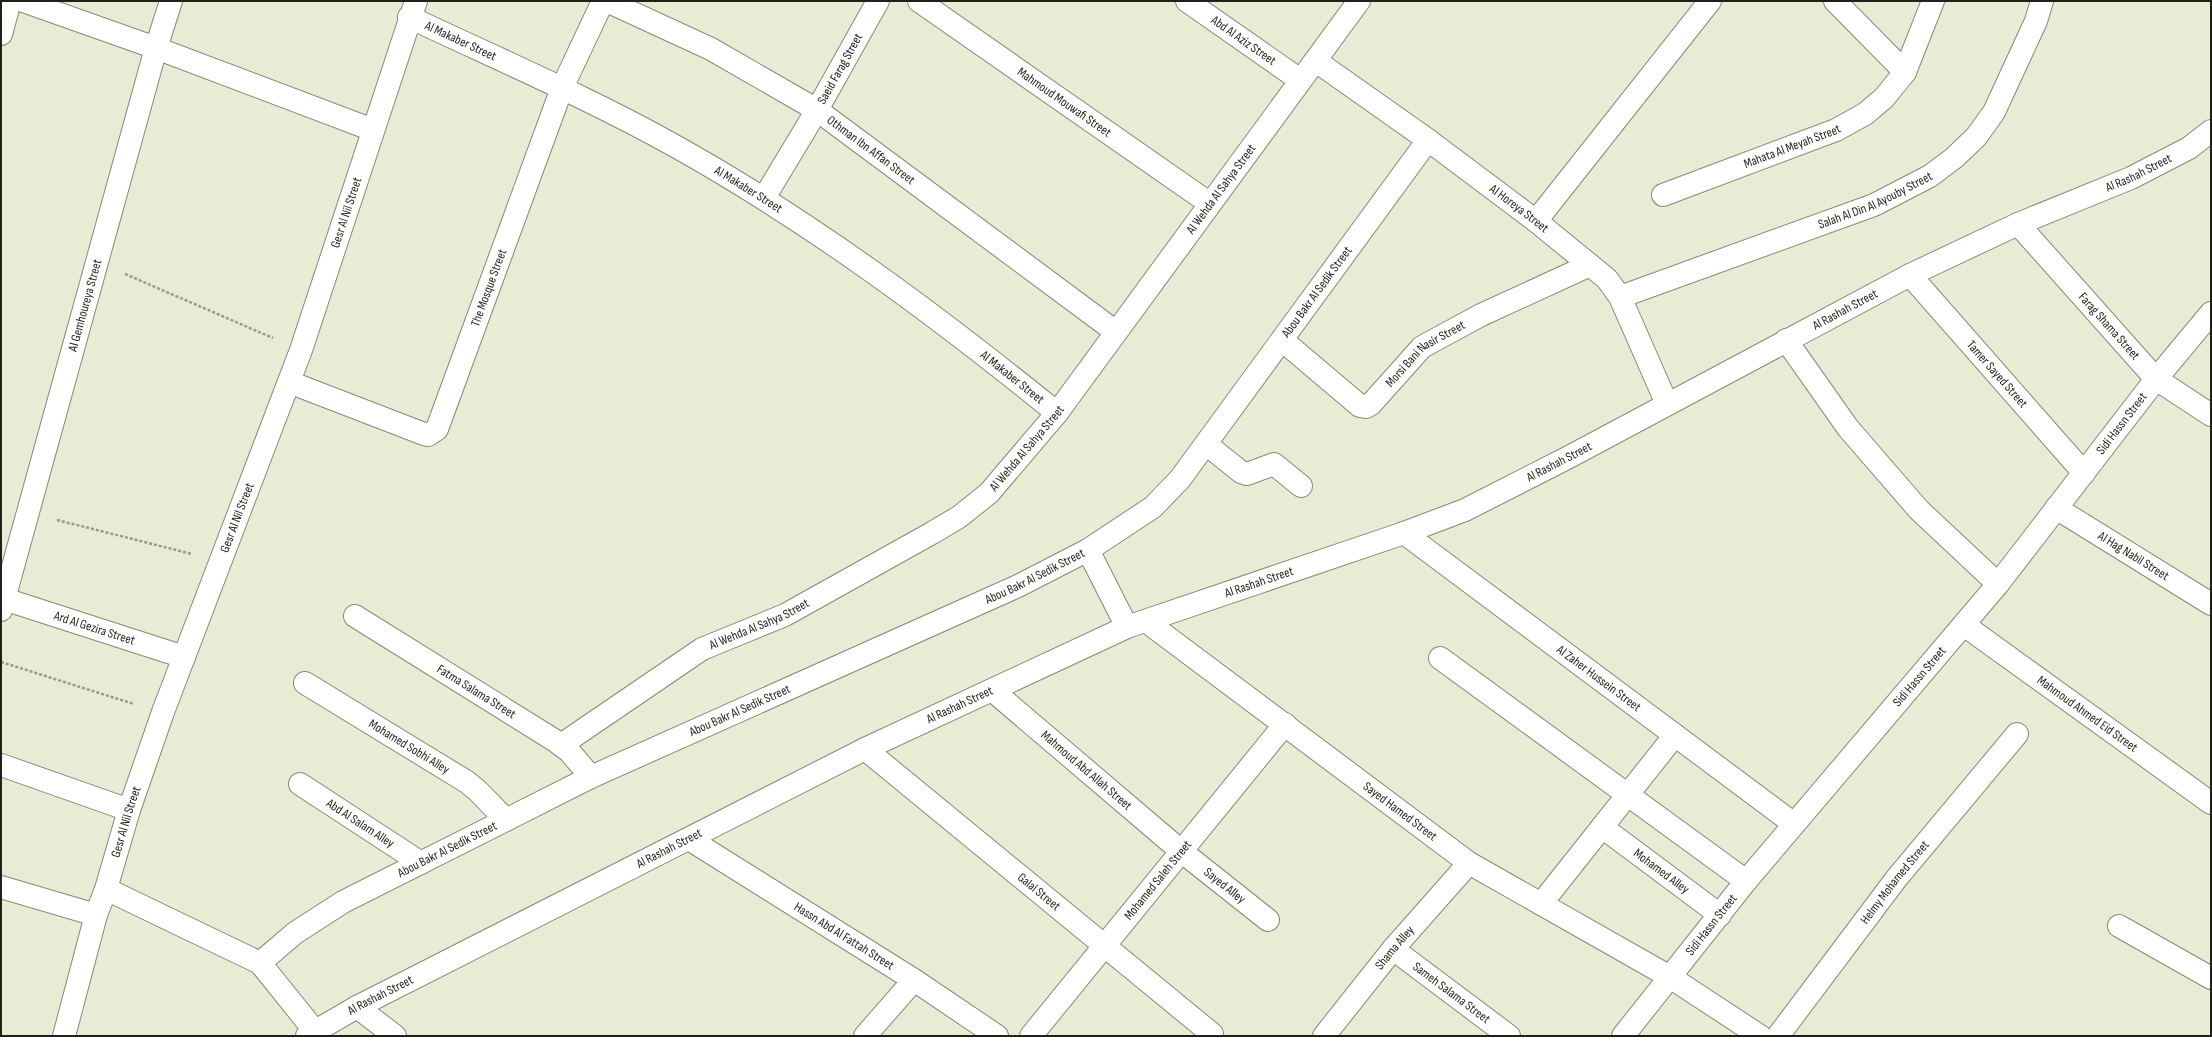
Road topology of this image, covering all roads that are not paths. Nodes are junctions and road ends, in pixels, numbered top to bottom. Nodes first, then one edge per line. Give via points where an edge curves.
1 (10, 1) edge
2 (23, 1) edge
3 (171, 1) edge
4 (603, 1) edge
5 (607, 1) edge
6 (878, 1) edge
7 (919, 1) edge
8 (1187, 1) edge
9 (1359, 1) edge
10 (1710, 1) edge
11 (1835, 1) edge
12 (1933, 1) edge
13 (2042, 1) edge
14 (412, 9) edge
15 (1, 34) edge
16 (156, 48) junction
17 (1316, 61) junction
18 (1905, 72) junction
19 (1300, 80) junction
20 (562, 88) junction
21 (817, 110) junction
22 (373, 130) junction
23 (2211, 131) edge
24 (1428, 140) junction
25 (1663, 195) dead end
26 (764, 198) junction
27 (1209, 203) junction
28 (1536, 221) junction
29 (2018, 224) junction
30 (1590, 265) junction
31 (1910, 275) junction
32 (1620, 297) junction
33 (2211, 313) edge
34 (1116, 332) junction
35 (1282, 340) junction
36 (1786, 340) junction
37 (2156, 380) junction
38 (289, 382) junction
39 (1667, 404) junction
40 (1057, 413) junction
41 (2211, 415) edge
42 (1206, 444) junction
43 (2084, 473) junction
44 (1301, 486) dead end
45 (2056, 508) junction
46 (1404, 533) junction
47 (1088, 550) junction
48 (1998, 584) junction
49 (3, 604) edge
50 (2211, 604) edge
51 (355, 616) dead end
52 (1964, 624) junction
53 (1137, 625) junction
54 (184, 657) junction
55 (1440, 658) dead end
56 (305, 683) dead end
57 (992, 690) junction
58 (1285, 724) junction
59 (2017, 734) dead end
60 (1675, 735) junction
61 (561, 745) junction
62 (865, 748) junction
63 (1, 765) edge
64 (591, 777) junction
65 (300, 784) dead end
66 (1628, 795) junction
67 (2211, 803) edge
68 (129, 810) junction
69 (506, 820) junction
70 (1794, 824) junction
71 (1602, 827) junction
72 (689, 840) junction
73 (1181, 851) junction
74 (421, 863) junction
75 (1469, 863) junction
76 (1746, 880) junction
77 (1, 887) edge
78 (106, 889) junction
79 (1541, 904) junction
80 (96, 915) junction
81 (1720, 915) junction
82 (1268, 920) dead end
83 (2119, 926) dead end
84 (1104, 946) junction
85 (1393, 949) junction
86 (260, 963) junction
87 (1670, 977) junction
88 (2211, 978) edge
89 (914, 980) junction
90 (357, 1007) junction
91 (311, 1033) edge
92 (1212, 1034) dead end
93 (64, 1036) edge
94 (395, 1036) edge
95 (865, 1036) edge
96 (997, 1036) edge
97 (1031, 1036) edge
98 (1324, 1036) edge
99 (1509, 1036) edge
100 (1623, 1036) edge
101 (1760, 1036) edge
102 (1778, 1036) edge

1 - 15 street
2 - 16 street
3 - 16 street, Al Gemhoureya Street
4 - 20 street, The Mosque Street
5 - 21 street, Othman Ibn Affan Street via 711,48
6 - 21 street, Saeid Farag Street
7 - 27 street, Mahmoud Mouwafi Street
8 - 19 street, Abd Al Aziz Street
9 - 17 street, Al Wehda Al Sahya Street
10 - 28 street
11 - 18 street
12 - 18 street, Mahata Al Meyah Street
13 - 32 street, Salah Al Din Al Ayouby Street via 2036,20 1994,112 1976,137 1930,176 1874,205
14 - 20 street, Al Makaber Street
14 - 22 street, Gesr Al Nil Street
16 - 22 street
16 - 49 street, Al Gemhoureya Street
17 - 19 street, Al Wehda Al Sahya Street
17 - 24 street, Al Horeya Street
18 - 25 street, Mahata Al Meyah Street via 1884,98 1865,114 1836,130
19 - 27 street, Al Wehda Al Sahya Street
20 - 26 street, Al Makaber Street via 674,145
20 - 38 street, The Mosque Street via 437,429 428,435 424,434
21 - 26 street, Saeid Farag Street
21 - 34 street, Othman Ibn Affan Street
22 - 38 street, Gesr Al Nil Street
23 - 29 street, Al Rashah Street via 2189,148 2137,175
24 - 28 street, Al Horeya Street
24 - 35 street, Abou Bakr Al Sedik Street
26 - 40 street, Al Makaber Street via 868,268 964,338
27 - 34 street, Al Wehda Al Sahya Street
28 - 30 street, Al Horeya Street
29 - 31 street, Al Rashah Street
29 - 37 street, Farag Shama Street
30 - 32 street, Al Horeya Street via 1607,278
30 - 35 street, Morsi Bani Nasir Street via 1481,315 1422,347 1366,407 1360,406
31 - 36 street, Al Rashah Street
31 - 43 street, Tamer Sayed Street
32 - 39 street, Al Horeya Street
33 - 37 street, Sidi Hassn Street
34 - 40 street, Al Wehda Al Sahya Street
35 - 42 street, Abou Bakr Al Sedik Street
36 - 39 street, Al Rashah Street
36 - 48 street via 1853,434 1919,510
37 - 41 street, Farag Shama Street
37 - 43 street, Sidi Hassn Street
38 - 54 street, Gesr Al Nil Street
39 - 46 street, Al Rashah Street via 1465,510
40 - 61 street, Al Wehda Al Sahya Street via 989,493 959,517 785,615 702,649
42 - 44 street via 1241,472 1247,474 1274,464
42 - 47 street, Abou Bakr Al Sedik Street via 1180,479 1153,507
43 - 45 street, Sidi Hassn Street
45 - 48 street, Sidi Hassn Street
45 - 50 street, Al Hag Nabil Street
46 - 53 street, Al Rashah Street
46 - 60 street, Al Zaher Hussein Street
47 - 53 street, Sayed Hamed Street
47 - 64 street, Abou Bakr Al Sedik Street via 1018,586
48 - 52 street, Sidi Hassn Street
49 - 54 street, Ard Al Gezira Street
51 - 61 street, Fatma Salama Street
52 - 67 street, Mahmoud Ahmed Eid Street
52 - 70 street, Sidi Hassn Street
53 - 57 street, Al Rashah Street
53 - 58 street, Sayed Hamed Street
54 - 68 street, Gesr Al Nil Street
55 - 66 street
56 - 69 street, Mohamed Sobhi Alley via 467,782
57 - 62 street, Al Rashah Street
57 - 73 street, Mahmoud Abd Allah Street
58 - 73 street, Mohamed Saleh Street
58 - 75 street, Sayed Hamed Street
59 - 102 street, Helmy Mohamed Street via 1896,879
60 - 66 street
60 - 70 street, Al Zaher Hussein Street
61 - 64 street, Fatma Salama Street
62 - 72 street, Al Rashah Street
62 - 84 street, Galal Street
63 - 68 street
64 - 69 street, Abou Bakr Al Sedik Street
65 - 74 street, Abd Al Salam Alley
66 - 71 street
66 - 76 street
68 - 78 street, Gesr Al Nil Street
69 - 74 street, Abou Bakr Al Sedik Street
70 - 76 street, Sidi Hassn Street
71 - 79 street
71 - 81 street, Mohamed Alley
72 - 89 street, Hassn Abd Al Fattah Street
72 - 90 street, Al Rashah Street
73 - 82 street, Sayed Alley
73 - 84 street, Mohamed Saleh Street
74 - 86 street, Abou Bakr Al Sedik Street via 338,905 295,933
75 - 79 street, Sayed Hamed Street
75 - 85 street, Shama Alley
76 - 81 street, Sidi Hassn Street
77 - 80 street
78 - 80 street, Gesr Al Nil Street
78 - 86 street
79 - 87 street, Sayed Hamed Street
80 - 93 street, Gesr Al Nil Street
81 - 87 street, Sidi Hassn Street
83 - 88 street
84 - 92 street, Galal Street
84 - 97 street, Mohamed Saleh Street
85 - 98 street, Shama Alley
85 - 99 street, Sameh Salama Street
86 - 91 street
87 - 100 street, Sidi Hassn Street
87 - 101 street, Sayed Hamed Street
89 - 95 street
89 - 96 street, Hassn Abd Al Fattah Street
90 - 91 street, Al Rashah Street
90 - 94 street

